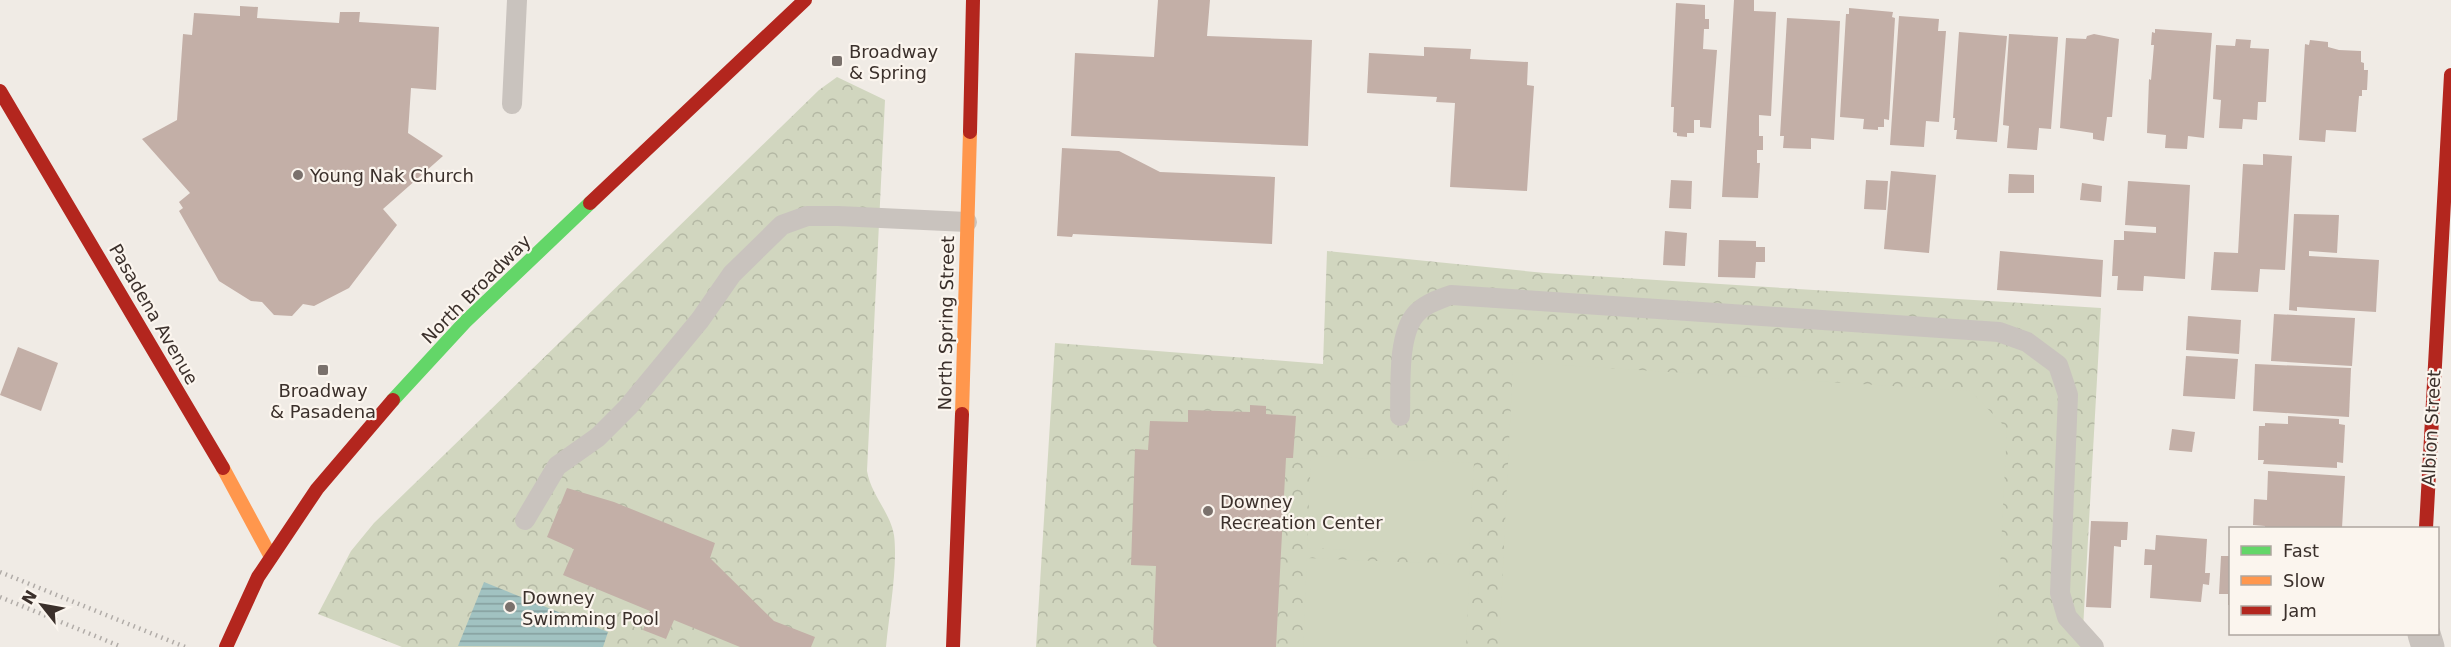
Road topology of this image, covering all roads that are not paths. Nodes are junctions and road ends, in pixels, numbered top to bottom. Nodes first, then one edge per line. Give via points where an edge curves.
1 (517, 0) edge
2 (805, 0) edge
3 (973, 0) edge
4 (2451, 75) edge
5 (0, 91) edge
6 (512, 104) dead end
7 (967, 222) junction
8 (1400, 416) dead end
9 (525, 520) dead end
10 (2426, 527) edge
11 (271, 557) junction
12 (226, 647) edge
13 (953, 647) edge
14 (2094, 647) edge

1 - 6 lane
2 - 11 main road, North Broadway via 465,322 317,489
3 - 7 main road, North Spring Street
4 - 10 main road, Albion Street
5 - 11 main road, Pasadena Avenue via 218,459
7 - 9 lane via 807,216 782,225 732,274 700,320 628,407 598,436 557,466
7 - 13 main road, North Spring Street
8 - 14 lane via 1404,337 1414,315 1451,295 1999,332 2027,342 2058,365 2068,395 2060,592 2067,617
11 - 12 main road, North Broadway

